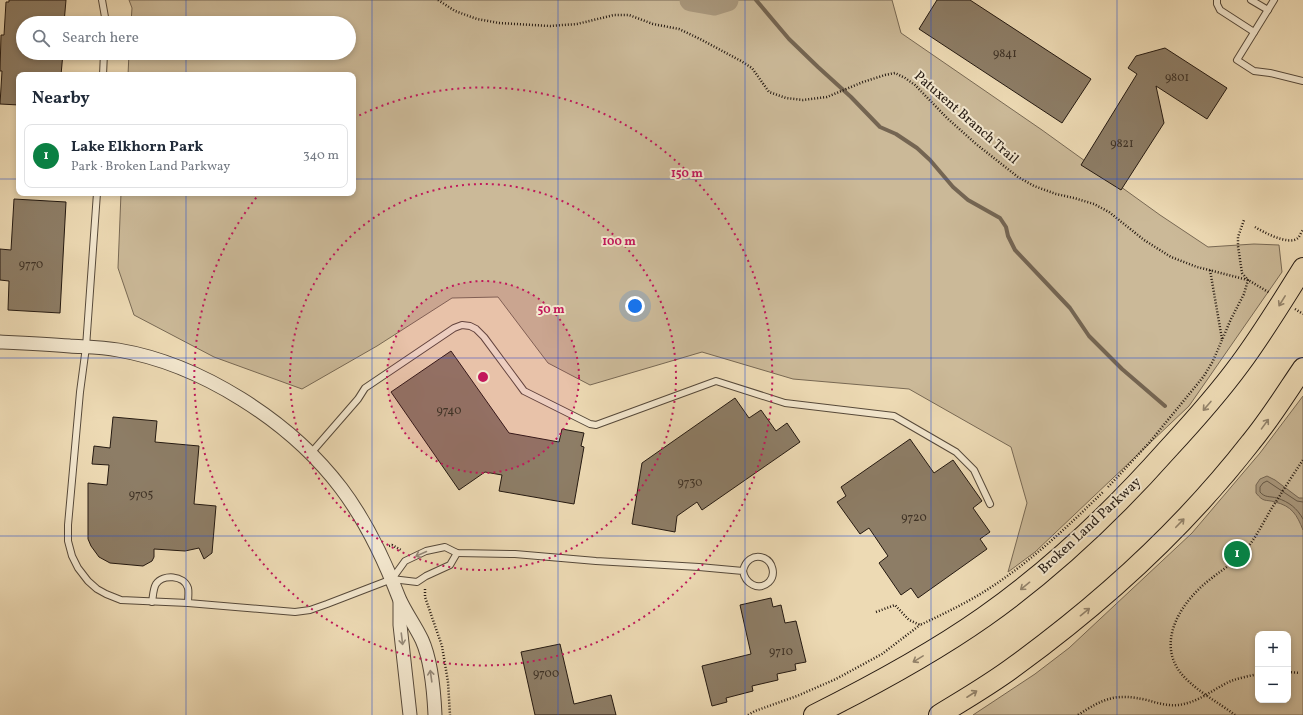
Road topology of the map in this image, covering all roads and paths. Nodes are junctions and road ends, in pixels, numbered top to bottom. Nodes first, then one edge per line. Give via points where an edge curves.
1 (102, 0) edge
2 (438, 0) edge
3 (1217, 0) edge
4 (1251, 0) edge
5 (1274, 0) edge
6 (1268, 10) junction
7 (105, 16) edge
8 (1254, 32) junction
9 (104, 60) edge
10 (103, 72) edge
11 (1303, 81) edge
12 (97, 196) edge
13 (1244, 220) dead end
14 (1255, 227) dead end
15 (1303, 230) edge
16 (1303, 268) edge
17 (1210, 270) junction
18 (1248, 280) junction
19 (1272, 294) dead end
20 (1295, 309) dead end
21 (1303, 314) edge
22 (1222, 340) junction
23 (0, 342) edge
24 (86, 347) junction
25 (1303, 368) edge
26 (311, 453) junction
27 (1303, 460) edge
28 (990, 504) dead end
29 (457, 553) junction
30 (743, 571) junction
31 (392, 579) junction
32 (425, 589) dead end
33 (426, 597) dead end
34 (400, 600) junction
35 (152, 602) junction
36 (188, 603) junction
37 (876, 612) dead end
38 (920, 625) junction
39 (1291, 672) edge
40 (1300, 673) dead end
41 (1255, 675) edge
42 (1206, 696) junction
43 (410, 715) edge
44 (435, 715) edge
45 (748, 715) edge
46 (814, 715) edge
47 (939, 715) edge
48 (1078, 715) edge
49 (1235, 715) edge

1 - 7 lane
2 - 17 path, Patuxent Branch Trail via 455,11 499,23 550,26 577,24 614,15 629,15 653,24 679,29 752,68 769,92 786,98 803,100 827,97 862,82 895,73 915,84 948,119 1018,177 1056,194 1094,204 1171,257
3 - 8 lane via 1220,10
4 - 6 lane
5 - 6 lane
6 - 8 lane
8 - 11 lane via 1237,60 1254,71
9 - 10 lane
12 - 24 lane
13 - 18 path via 1238,237 1238,246 1242,273
14 - 15 path via 1265,234 1289,241 1298,238
16 -> 46 main road, Broken Land Parkway via 1263,331 1212,400 1139,482 1101,520 1024,587 984,617 906,666
17 - 18 path, Patuxent Branch Trail
17 - 22 path
18 - 19 path, Patuxent Branch Trail
18 - 22 path
20 - 21 path
22 - 38 path via 1214,361 1188,397 1125,470 1073,521 1001,580 976,597
23 - 24 street
24 - 26 street via 138,354 195,374 269,417
24 - 35 lane via 68,541 78,568 98,589 121,600
47 -> 25 main road via 1014,667 1095,604 1137,567 1179,525 1242,454
26 - 28 lane via 365,388 462,325 476,329 484,337 524,391 590,424 716,381 785,403 894,416 956,452 974,470
26 - 31 street via 330,473 359,515 380,551
27 - 42 path via 1251,543 1242,554 1188,600 1174,626 1171,650 1180,672
29 - 30 lane via 515,554
29 - 31 lane via 450,565 417,582
29 -> 31 lane via 445,547 426,552 405,561
30 - 30 lane via 747,562 758,556 770,562 773,572 768,582 763,586 756,586 746,580
31 - 34 street
31 - 36 lane via 310,610 295,612
32 - 33 path
34 -> 43 street via 400,625
44 -> 34 street via 430,668 423,641
35 - 36 lane
35 - 36 lane via 156,584 170,577 179,579 188,587
37 - 38 path via 895,605 909,620
38 - 45 path via 882,654 797,696
39 - 40 path
41 - 42 path via 1232,681
42 - 48 path via 1178,705 1131,697 1115,697 1103,700
42 - 49 path

